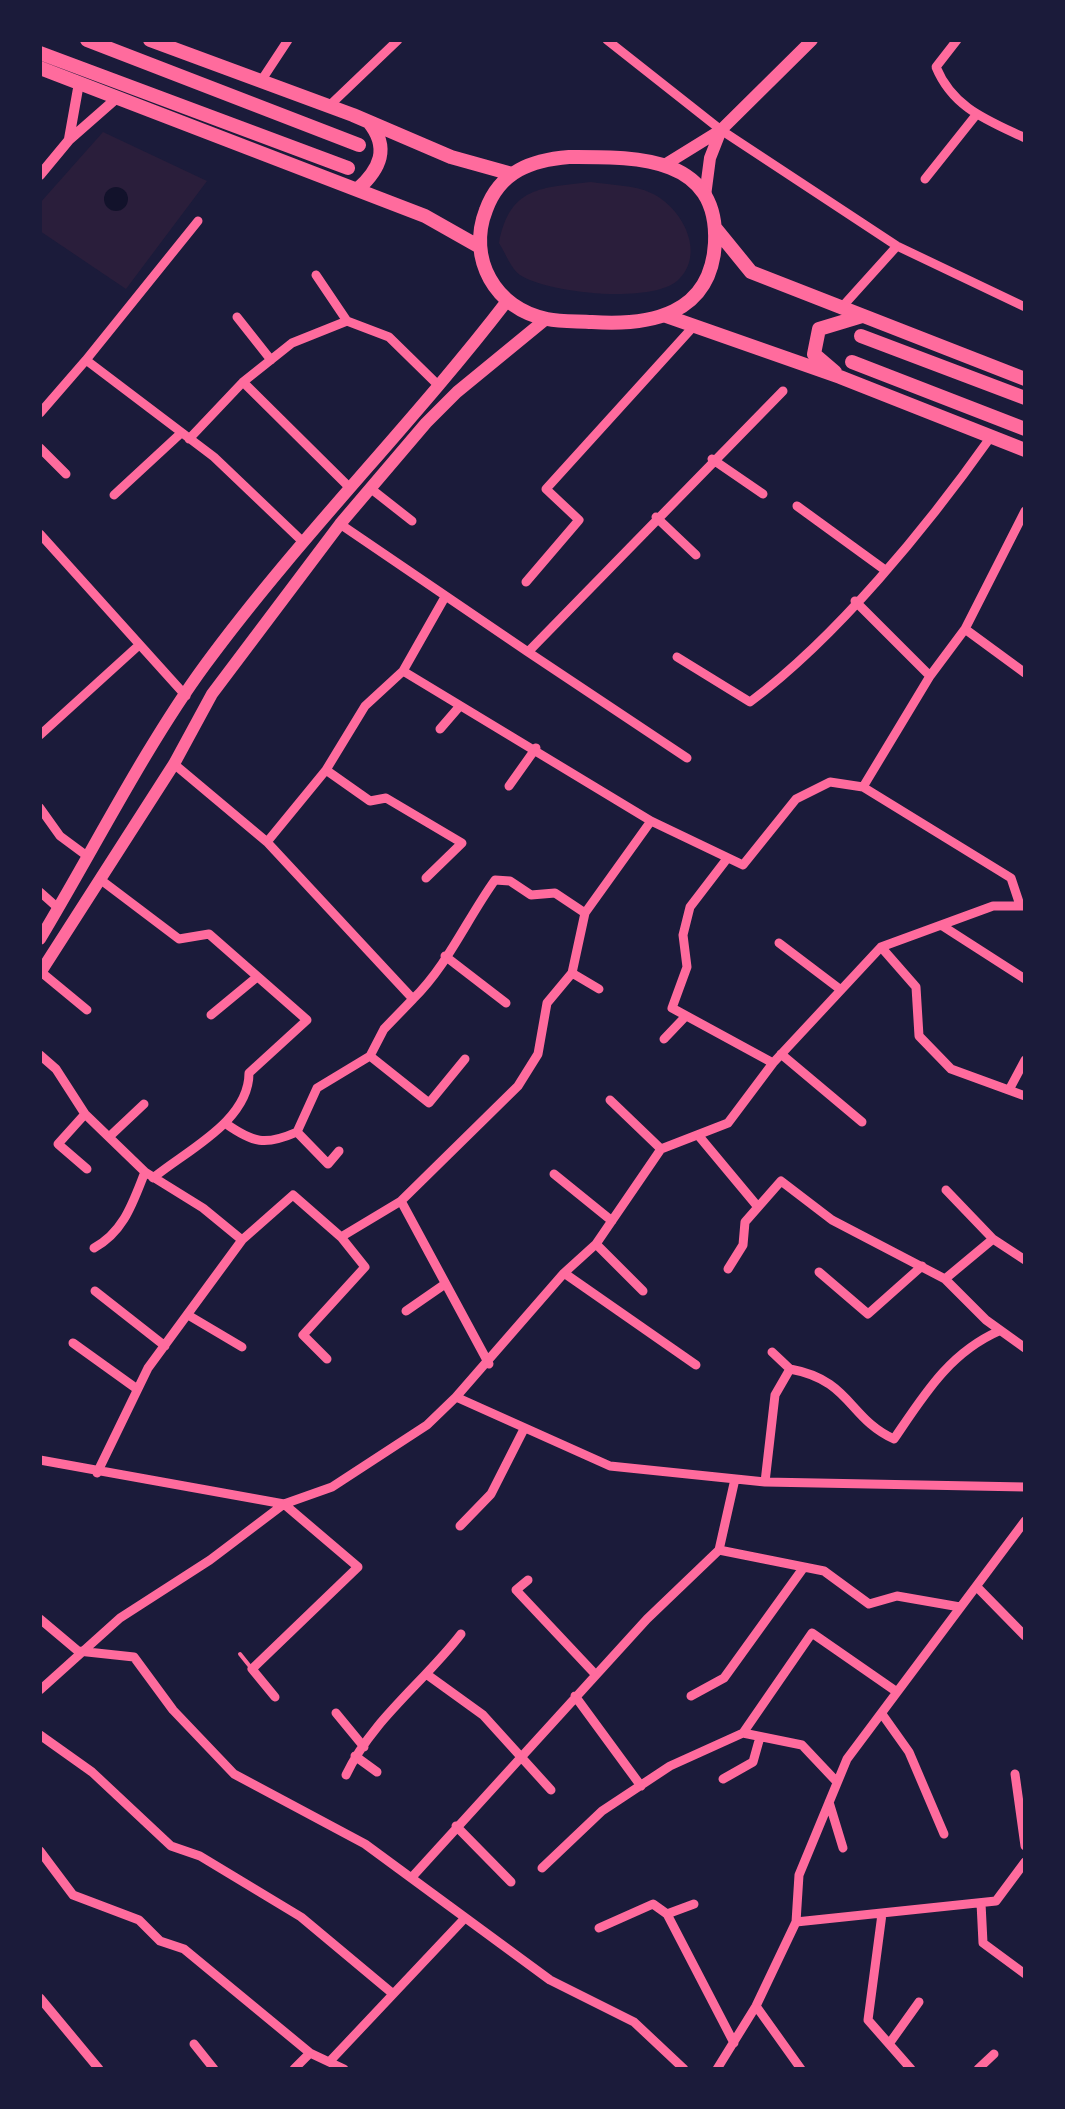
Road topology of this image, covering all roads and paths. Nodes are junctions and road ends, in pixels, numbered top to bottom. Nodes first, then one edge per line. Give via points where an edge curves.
1 (87, 40) edge
2 (150, 40) edge
3 (288, 40) edge
4 (398, 40) edge
5 (812, 40) edge
6 (958, 40) edge
7 (610, 41) edge
8 (40, 53) edge
9 (40, 68) edge
10 (261, 81) junction
11 (79, 82) junction
12 (118, 97) junction
13 (330, 106) junction
14 (976, 115) junction
15 (369, 122) junction
16 (721, 130) junction
17 (1025, 138) edge
18 (69, 140) junction
19 (359, 145) dead end
20 (666, 164) junction
21 (348, 168) dead end
22 (512, 174) junction
23 (40, 175) edge
24 (924, 178) dead end
25 (358, 189) junction
26 (705, 196) junction
27 (198, 221) dead end
28 (716, 229) junction
29 (478, 246) junction
30 (897, 246) junction
31 (316, 275) dead end
32 (507, 301) junction
33 (1025, 307) edge
34 (842, 308) junction
35 (237, 316) dead end
36 (666, 316) junction
37 (863, 316) junction
38 (546, 319) junction
39 (347, 321) junction
40 (694, 327) junction
41 (861, 336) dead end
42 (86, 360) junction
43 (271, 360) junction
44 (852, 362) dead end
45 (840, 377) junction
46 (1025, 379) edge
47 (243, 382) junction
48 (439, 386) junction
49 (783, 391) dead end
50 (1025, 398) edge
51 (40, 413) edge
52 (1025, 429) edge
53 (185, 437) junction
54 (990, 438) junction
55 (40, 448) edge
56 (1025, 450) edge
57 (712, 460) junction
58 (66, 474) dead end
59 (348, 486) junction
60 (370, 488) junction
61 (764, 494) dead end
62 (114, 496) dead end
63 (797, 506) dead end
64 (1025, 511) edge
65 (656, 517) junction
66 (412, 521) dead end
67 (340, 524) junction
68 (40, 534) edge
69 (302, 540) junction
70 (696, 555) dead end
71 (884, 570) junction
72 (526, 582) dead end
73 (444, 597) junction
74 (856, 600) junction
75 (964, 629) junction
76 (138, 646) junction
77 (528, 652) junction
78 (678, 657) dead end
79 (402, 670) junction
80 (1025, 673) edge
81 (930, 676) junction
82 (186, 696) junction
83 (459, 707) junction
84 (440, 729) dead end
85 (40, 735) edge
86 (536, 748) junction
87 (687, 758) dead end
88 (174, 764) junction
89 (326, 770) junction
90 (509, 786) dead end
91 (863, 786) junction
92 (40, 808) edge
93 (651, 821) junction
94 (268, 842) junction
95 (87, 856) junction
96 (726, 860) junction
97 (426, 878) dead end
98 (100, 880) junction
99 (40, 892) edge
100 (1022, 906) edge
101 (58, 908) junction
102 (586, 913) junction
103 (72, 920) junction
104 (941, 925) junction
105 (40, 939) edge
106 (779, 943) dead end
107 (882, 947) junction
108 (445, 956) junction
109 (40, 972) edge
110 (572, 973) junction
111 (257, 977) junction
112 (1025, 979) edge
113 (599, 989) dead end
114 (842, 990) junction
115 (413, 999) junction
116 (506, 1003) dead end
117 (87, 1010) dead end
118 (211, 1015) dead end
119 (684, 1018) junction
120 (664, 1039) dead end
121 (782, 1054) junction
122 (40, 1055) edge
123 (370, 1056) junction
124 (465, 1059) dead end
125 (1025, 1060) edge
126 (773, 1063) junction
127 (1008, 1090) junction
128 (1025, 1096) edge
129 (610, 1100) dead end
130 (144, 1104) dead end
131 (85, 1114) junction
132 (862, 1122) dead end
133 (224, 1123) junction
134 (297, 1132) junction
135 (698, 1135) junction
136 (109, 1137) junction
137 (661, 1149) junction
138 (339, 1152) dead end
139 (87, 1169) dead end
140 (554, 1174) dead end
141 (149, 1175) junction
142 (946, 1190) dead end
143 (400, 1201) junction
144 (758, 1207) junction
145 (612, 1221) junction
146 (341, 1237) junction
147 (993, 1239) junction
148 (242, 1240) junction
149 (596, 1244) junction
150 (94, 1248) dead end
151 (1025, 1260) edge
152 (922, 1266) junction
153 (728, 1269) dead end
154 (819, 1272) dead end
155 (564, 1274) junction
156 (945, 1279) junction
157 (446, 1284) junction
158 (95, 1291) dead end
159 (644, 1291) dead end
160 (406, 1311) dead end
161 (188, 1315) junction
162 (999, 1331) junction
163 (73, 1343) dead end
164 (165, 1346) junction
165 (242, 1347) dead end
166 (1025, 1348) edge
167 (772, 1352) dead end
168 (327, 1359) dead end
169 (489, 1364) junction
170 (696, 1366) dead end
171 (790, 1368) junction
172 (136, 1389) junction
173 (456, 1397) junction
174 (524, 1428) junction
175 (40, 1460) edge
176 (97, 1473) junction
177 (736, 1479) junction
178 (766, 1482) junction
179 (1025, 1487) edge
180 (284, 1504) junction
181 (1025, 1521) edge
182 (460, 1526) dead end
183 (720, 1550) junction
184 (804, 1567) junction
185 (528, 1580) dead end
186 (977, 1587) junction
187 (960, 1608) junction
188 (40, 1619) edge
189 (461, 1634) dead end
190 (1025, 1636) edge
191 (78, 1651) junction
192 (240, 1654) dead end
193 (252, 1669) junction
194 (595, 1674) junction
195 (429, 1676) junction
196 (40, 1690) edge
197 (897, 1692) junction
198 (575, 1696) junction
199 (691, 1696) dead end
200 (275, 1697) dead end
201 (336, 1713) dead end
202 (882, 1714) junction
203 (742, 1733) junction
204 (40, 1734) edge
205 (760, 1737) junction
206 (364, 1747) junction
207 (522, 1753) junction
208 (354, 1756) junction
209 (377, 1772) dead end
210 (1015, 1774) dead end
211 (346, 1775) dead end
212 (723, 1779) dead end
213 (836, 1781) junction
214 (641, 1786) junction
215 (551, 1790) dead end
216 (828, 1799) junction
217 (456, 1826) junction
218 (944, 1834) dead end
219 (1025, 1846) edge
220 (843, 1848) dead end
221 (40, 1851) edge
222 (1025, 1862) edge
223 (542, 1868) dead end
224 (413, 1876) junction
225 (511, 1882) dead end
226 (980, 1903) junction
227 (694, 1904) dead end
228 (667, 1914) junction
229 (882, 1914) junction
230 (464, 1919) junction
231 (796, 1922) junction
232 (598, 1928) dead end
233 (1025, 1974) edge
234 (392, 1993) junction
235 (40, 1998) edge
236 (918, 2002) dead end
237 (756, 2006) junction
238 (734, 2043) junction
239 (194, 2044) dead end
240 (889, 2044) junction
241 (310, 2053) junction
242 (994, 2054) dead end
243 (331, 2060) junction
244 (99, 2069) edge
245 (214, 2069) edge
246 (294, 2069) edge
247 (344, 2069) edge
248 (684, 2069) edge
249 (717, 2069) edge
250 (801, 2069) edge
251 (911, 2069) edge
252 (978, 2069) edge

1 - 19 main road
2 - 10 main road
3 - 10 street
4 - 13 street
5 - 16 main road
6 - 14 street via 936,67 946,92
7 - 16 street
8 - 21 main road
9 - 11 main road
10 - 13 main road
11 - 12 main road
11 - 18 street
12 - 18 street
12 - 25 main road
13 - 15 main road
14 - 17 street
14 - 24 street
15 - 22 main road
15 - 25 main road via 382,154 376,172
16 - 20 main road
16 - 26 main road
16 - 30 street
18 - 23 street
20 - 22 main road via 636,156 570,157 524,165
20 - 26 main road
22 - 29 main road via 488,204
25 - 29 main road
26 - 28 main road
27 - 42 street
28 - 34 main road via 751,272
28 - 36 main road via 705,280 689,302
29 - 32 main road via 487,277
30 - 33 street
30 - 34 street
31 - 39 street
32 - 38 main road
32 - 48 main road
34 - 37 main road
35 - 43 street
36 - 38 main road via 629,324
36 - 40 main road
37 - 45 main road via 819,329 814,354
37 - 46 main road
38 - 60 main road via 456,392
39 - 43 street via 292,343
39 - 48 street via 389,337
40 - 45 main road
40 - 72 street via 546,489 579,520
41 - 50 main road
42 - 51 street
42 - 53 street
43 - 47 street
44 - 52 main road
45 - 54 main road
47 - 53 street
47 - 59 street
48 - 59 main road
49 - 57 street
53 - 62 street
53 - 69 street
54 - 56 main road
54 - 71 street via 934,518
55 - 58 street
57 - 61 street
57 - 65 street
59 - 69 main road
60 - 66 street
60 - 67 main road
63 - 71 street
64 - 75 street
65 - 70 street
65 - 77 street
67 - 73 street
67 - 88 main road via 212,694
68 - 76 street
69 - 82 main road
71 - 74 street
73 - 77 street
73 - 79 street
74 - 78 street via 782,679 750,702
74 - 81 street
75 - 80 street
75 - 81 street
76 - 82 street
76 - 85 street
77 - 87 street
79 - 83 street
79 - 89 street via 365,706
81 - 91 street
82 - 95 main road
83 - 84 street
83 - 86 street
86 - 90 street
86 - 93 street
88 - 94 street
88 - 98 main road
89 - 94 street
89 - 97 street via 370,801 386,798 462,843
91 - 96 street via 830,782 796,798 743,865
91 - 100 street via 1011,878
92 - 95 street via 60,836
93 - 96 street
93 - 102 street
94 - 115 street
95 - 101 main road
96 - 119 street via 690,907 683,936 686,967 672,1008
98 - 103 main road
98 - 111 street via 179,939 209,934
99 - 101 street
100 - 104 street via 993,906
101 - 103 main road
101 - 105 main road
102 - 108 street via 555,893 531,895 510,881 494,880
102 - 110 street
103 - 109 main road
104 - 107 street
104 - 112 street
106 - 114 street
107 - 114 street
107 - 127 street via 916,988 919,1036 951,1068
108 - 115 street
108 - 116 street
109 - 117 street
110 - 113 street
110 - 143 street via 547,1004 538,1054 518,1086
111 - 118 street
111 - 133 street via 307,1020 249,1072 249,1091
114 - 121 street
115 - 123 street via 384,1029
119 - 120 street
119 - 126 street
121 - 126 street
121 - 132 street
122 - 131 street
123 - 124 street via 429,1102
123 - 134 street via 317,1088
125 - 127 street
126 - 135 street via 728,1123
127 - 128 street
129 - 137 street
130 - 136 street
131 - 136 street
131 - 139 street via 58,1144
133 - 134 street via 251,1142 271,1144
133 - 141 street
134 - 138 street via 328,1164
135 - 137 street
135 - 144 street
136 - 141 street
137 - 145 street
140 - 145 street
141 - 148 street
141 - 150 street via 110,1239
142 - 147 street
143 - 146 street
143 - 157 street
144 - 152 street via 781,1181 832,1220
144 - 153 street via 745,1222 742,1245
145 - 149 street
146 - 148 street via 293,1194
146 - 168 street via 365,1267 303,1336
147 - 151 street
147 - 156 street
148 - 161 street
149 - 155 street
149 - 159 street
152 - 154 street via 868,1314
152 - 156 street
155 - 169 street
155 - 170 street
156 - 162 street
157 - 160 street
157 - 169 street
158 - 164 street
161 - 164 street
161 - 165 street
162 - 166 street
162 - 171 street via 967,1345 894,1439 829,1380
163 - 172 street
164 - 172 street
167 - 171 street
169 - 173 street
171 - 178 street via 775,1395
172 - 176 street
173 - 174 street
173 - 180 street via 427,1425 332,1487
174 - 177 street via 610,1466
174 - 182 street via 492,1494
175 - 176 street
176 - 180 street
177 - 178 street
177 - 183 street
178 - 179 street
180 - 191 street
180 - 193 street via 358,1567
181 - 186 street
183 - 184 street
183 - 194 street
184 - 187 street via 824,1571 869,1604 897,1596
184 - 199 street via 724,1678
185 - 194 street via 516,1590
186 - 187 street
186 - 190 street
187 - 197 street
188 - 191 street
189 - 195 street
191 - 196 street
191 - 224 street via 134,1657 234,1774
192 - 193 lane
193 - 200 street
194 - 198 street
195 - 206 street via 391,1708
195 - 207 street
197 - 202 street
197 - 203 street via 812,1632
198 - 207 street
198 - 214 street
201 - 206 street
202 - 213 street
202 - 218 street via 909,1752
203 - 205 street
203 - 214 street
204 - 234 street via 171,1846 200,1856 301,1917
205 - 212 street via 753,1762
205 - 213 street via 802,1745
206 - 208 street
207 - 215 street
207 - 217 street
208 - 209 street
208 - 211 street
210 - 219 street
213 - 216 street
214 - 223 street via 602,1810
216 - 220 street
216 - 231 street via 799,1875
217 - 224 street
217 - 225 street
221 - 241 street via 74,1895 139,1920 160,1941 184,1950
222 - 226 street via 996,1901
224 - 230 street
226 - 229 street
226 - 233 street via 983,1943
227 - 228 street
228 - 232 street via 653,1904
228 - 238 street
229 - 231 street
229 - 240 street via 868,2020
230 - 234 street
230 - 248 street via 550,1980 634,2022
231 - 237 street
234 - 243 street
235 - 244 street
236 - 240 street
237 - 238 street
237 - 250 street
238 - 249 street
239 - 245 street
240 - 251 street
241 - 243 street
241 - 246 street
242 - 252 street
243 - 247 street

